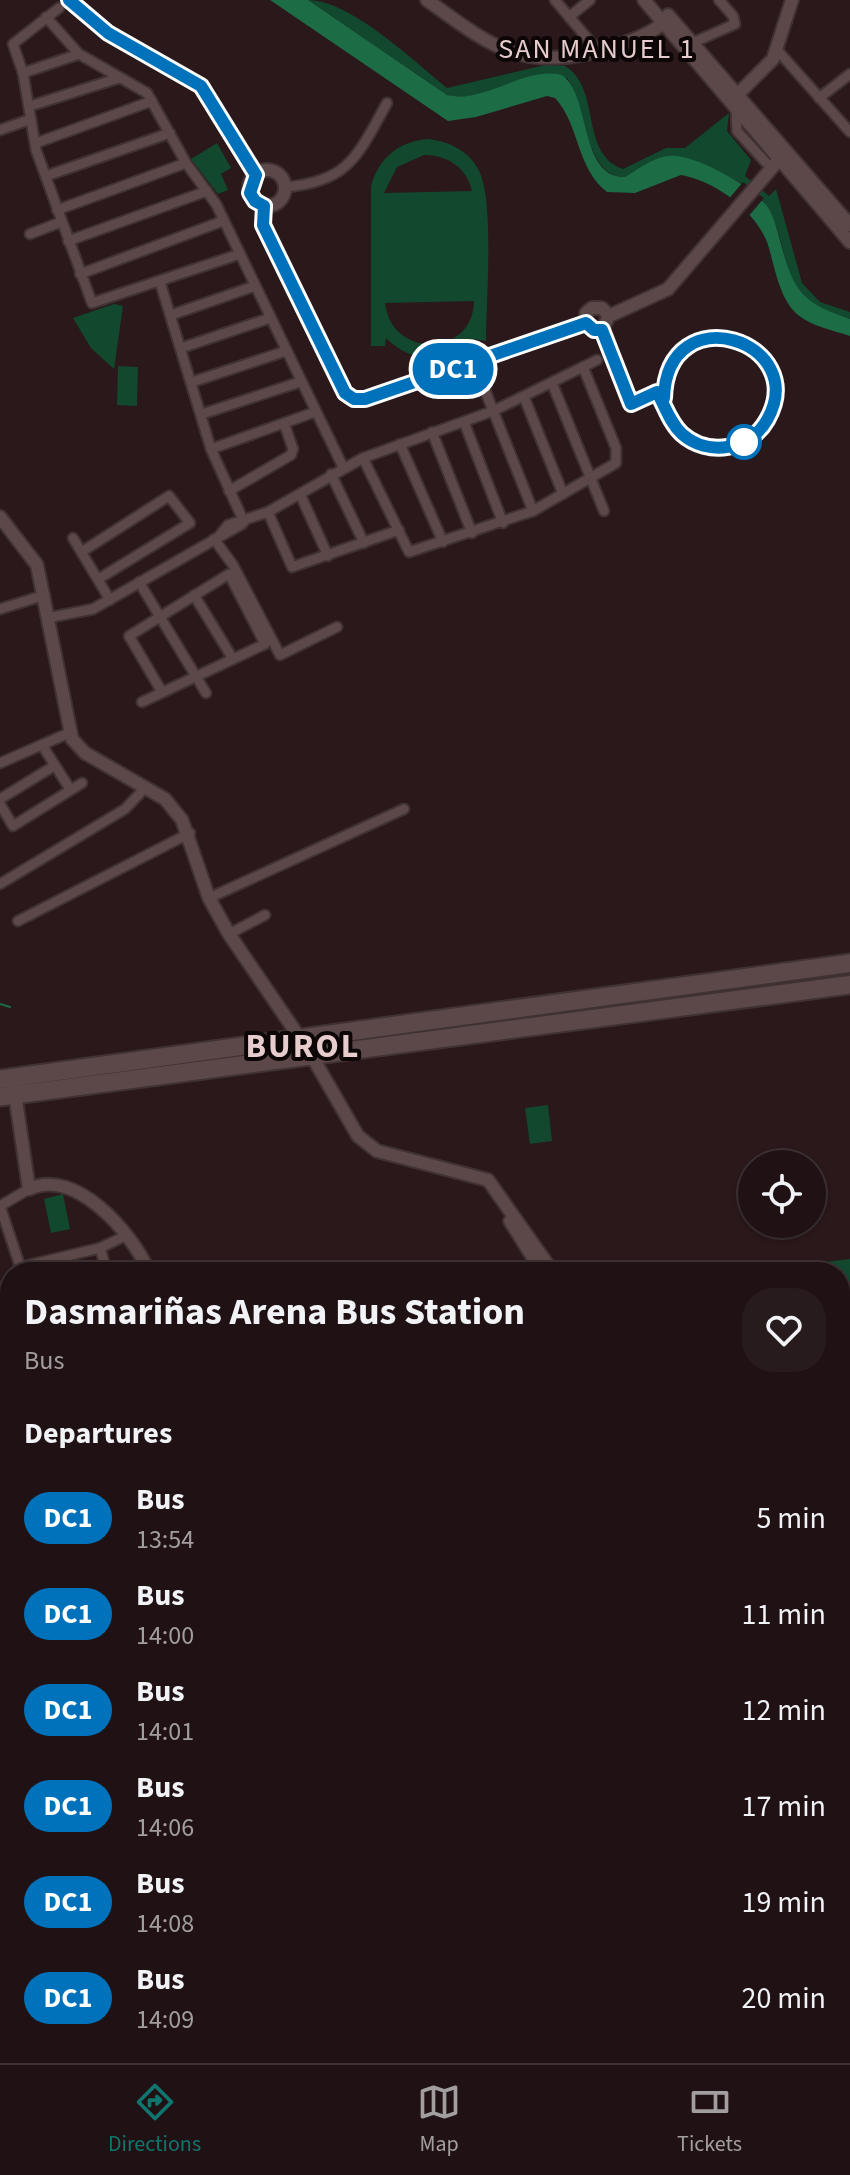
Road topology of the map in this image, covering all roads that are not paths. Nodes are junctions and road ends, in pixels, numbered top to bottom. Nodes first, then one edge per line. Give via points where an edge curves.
1 (427, 0) edge
2 (555, 0) edge
3 (590, 0) edge
4 (644, 0) edge
5 (655, 0) edge
6 (719, 0) edge
7 (792, 0) edge
8 (64, 4) edge
9 (46, 17) junction
10 (569, 17) junction
11 (667, 21) junction
12 (692, 43) junction
13 (598, 51) junction
14 (778, 51) junction
15 (79, 54) junction
16 (23, 73) junction
17 (850, 74) edge
18 (119, 78) junction
19 (819, 98) junction
20 (152, 101) junction
21 (387, 103) dead end
22 (734, 103) junction
23 (30, 106) junction
24 (31, 119) junction
25 (0, 130) edge
26 (850, 132) edge
27 (170, 133) junction
28 (36, 143) junction
29 (778, 159) junction
30 (186, 163) junction
31 (256, 175) junction
32 (46, 176) junction
33 (285, 187) junction
34 (207, 191) junction
35 (264, 206) junction
36 (57, 210) junction
37 (223, 221) junction
38 (61, 222) junction
39 (850, 225) edge
40 (30, 234) dead end
41 (68, 241) junction
42 (850, 242) edge
43 (240, 254) junction
44 (80, 274) junction
45 (160, 282) junction
46 (255, 286) junction
47 (171, 315) junction
48 (270, 318) junction
49 (181, 348) junction
50 (286, 351) junction
51 (597, 360) dead end
52 (583, 367) junction
53 (479, 375) dead end
54 (192, 382) junction
55 (300, 382) junction
56 (552, 383) junction
57 (524, 397) junction
58 (493, 411) junction
59 (315, 412) junction
60 (202, 414) junction
61 (464, 422) junction
62 (284, 423) junction
63 (432, 432) junction
64 (400, 444) junction
65 (211, 449) junction
66 (363, 458) junction
67 (343, 467) junction
68 (331, 474) junction
69 (591, 480) junction
70 (229, 491) junction
71 (300, 494) junction
72 (563, 494) junction
73 (533, 511) junction
74 (604, 511) dead end
75 (268, 512) junction
76 (0, 517) edge
77 (244, 522) junction
78 (503, 523) junction
79 (399, 530) junction
80 (472, 533) junction
81 (73, 538) dead end
82 (216, 538) junction
83 (443, 542) junction
84 (364, 543) junction
85 (83, 551) junction
86 (328, 556) junction
87 (100, 578) junction
88 (139, 582) junction
89 (45, 595) junction
90 (194, 595) junction
91 (110, 600) junction
92 (0, 609) edge
93 (160, 616) junction
94 (47, 618) junction
95 (337, 627) dead end
96 (233, 659) junction
97 (196, 676) junction
98 (162, 692) junction
99 (206, 693) dead end
100 (142, 702) dead end
101 (69, 733) junction
102 (42, 745) junction
103 (0, 763) edge
104 (54, 766) junction
105 (82, 783) dead end
106 (70, 789) junction
107 (144, 789) junction
108 (0, 802) edge
109 (404, 809) dead end
110 (190, 833) junction
111 (0, 884) edge
112 (209, 898) junction
113 (265, 915) dead end
114 (18, 921) dead end
115 (229, 934) junction
116 (850, 959) edge
117 (850, 966) edge
118 (850, 982) edge
119 (850, 989) edge
120 (476, 1017) junction
121 (478, 1031) junction
122 (305, 1050) junction
123 (0, 1075) edge
124 (0, 1082) edge
125 (16, 1092) junction
126 (0, 1094) edge
127 (0, 1101) edge
128 (31, 1188) junction
129 (125, 1236) junction
130 (100, 1248) junction
131 (65, 1257) junction
132 (19, 1262) edge
133 (48, 1262) edge
134 (66, 1262) edge
135 (104, 1262) edge
136 (144, 1262) edge
137 (539, 1262) edge

1 - 13 street via 486,42 520,57 569,58
2 - 10 street
3 - 10 street
4 - 11 street
5 - 11 street
6 - 12 street via 735,24
7 - 14 street
8 - 9 street
8 - 31 street via 201,86
9 - 15 street
9 - 16 street via 13,44
10 - 13 street
11 - 12 street
11 - 13 street via 631,42
11 - 22 street
12 - 22 street
14 - 19 street
14 - 22 street
15 - 16 street
15 - 18 street
16 - 23 street
17 - 19 street
18 - 20 street
18 - 23 street
19 - 26 street
20 - 27 street
20 - 28 street
21 - 33 street via 364,144 336,174 310,185
22 - 29 street
22 - 29 street via 737,131
23 - 24 street
24 - 25 street
24 - 28 street
27 - 30 street
27 - 32 street
28 - 32 street
29 - 35 street via 668,289 609,316 602,308 592,308 586,323 365,399 345,393 263,225
29 - 39 street
29 - 42 street
30 - 34 street
30 - 36 street
31 - 33 street via 274,172
31 - 35 street via 250,193
32 - 36 street
33 - 35 street via 279,201
34 - 37 street
34 - 41 street
36 - 38 street
37 - 43 street
37 - 44 street
38 - 40 street
38 - 41 street
41 - 44 street
43 - 45 street
43 - 46 street
44 - 45 street via 92,303
45 - 47 street
46 - 47 street
46 - 48 street
47 - 49 street
48 - 49 street
48 - 50 street
49 - 54 street
50 - 54 street
50 - 55 street
51 - 52 street
52 - 56 street
52 - 69 street via 617,458 613,467
53 - 58 street
54 - 60 street
55 - 59 street
55 - 60 street
56 - 57 street
56 - 69 street
57 - 58 street
57 - 72 street
58 - 61 street
58 - 73 street
59 - 62 street
59 - 67 street
60 - 65 street
61 - 63 street
61 - 78 street
62 - 65 street
62 - 70 street via 291,455
63 - 64 street
63 - 80 street
64 - 66 street
64 - 83 street
65 - 70 street
66 - 67 street
66 - 79 street
67 - 68 street
68 - 71 street
68 - 84 street
69 - 72 street
69 - 74 street
70 - 77 street
71 - 75 street
71 - 86 street
72 - 73 street
73 - 78 street
75 - 77 street
75 - 86 street via 292,567
76 - 89 street via 37,565
77 - 82 street via 228,525
78 - 80 street
79 - 83 street via 409,552
79 - 84 street
80 - 83 street
81 - 85 street
82 - 88 street
82 - 95 street via 280,655
84 - 86 street
85 - 87 street
85 - 87 street via 169,496 190,523
87 - 91 street
88 - 91 street
88 - 93 street
89 - 92 street
89 - 94 street
90 - 93 street
90 - 96 street
90 - 96 street via 229,574 265,644
91 - 94 street
93 - 97 street
93 - 98 street via 129,636
94 - 101 street
96 - 97 street
97 - 98 street
97 - 99 street
98 - 100 street
101 - 102 street
101 - 107 street via 85,753
102 - 103 street
102 - 104 street
104 - 106 street
104 - 108 street
105 - 106 street
106 - 108 street via 13,826
107 - 110 street via 165,799
107 - 111 street via 125,809
109 - 112 street
110 - 112 street
110 - 114 street
112 - 115 street
113 - 115 street
115 - 122 street
116 - 122 street
117 - 120 street
118 - 121 street
119 - 122 street
120 - 121 street
120 - 122 street
121 - 122 street
122 - 123 street
122 - 125 street
122 - 125 street
122 - 137 street via 366,1144 488,1180
124 - 125 street
125 - 126 street
125 - 127 street
125 - 128 street
128 - 129 street via 51,1184 76,1191
128 - 132 street via 0,1206
129 - 130 street
129 - 136 street
130 - 131 street
130 - 135 street
131 - 133 street
131 - 134 street

